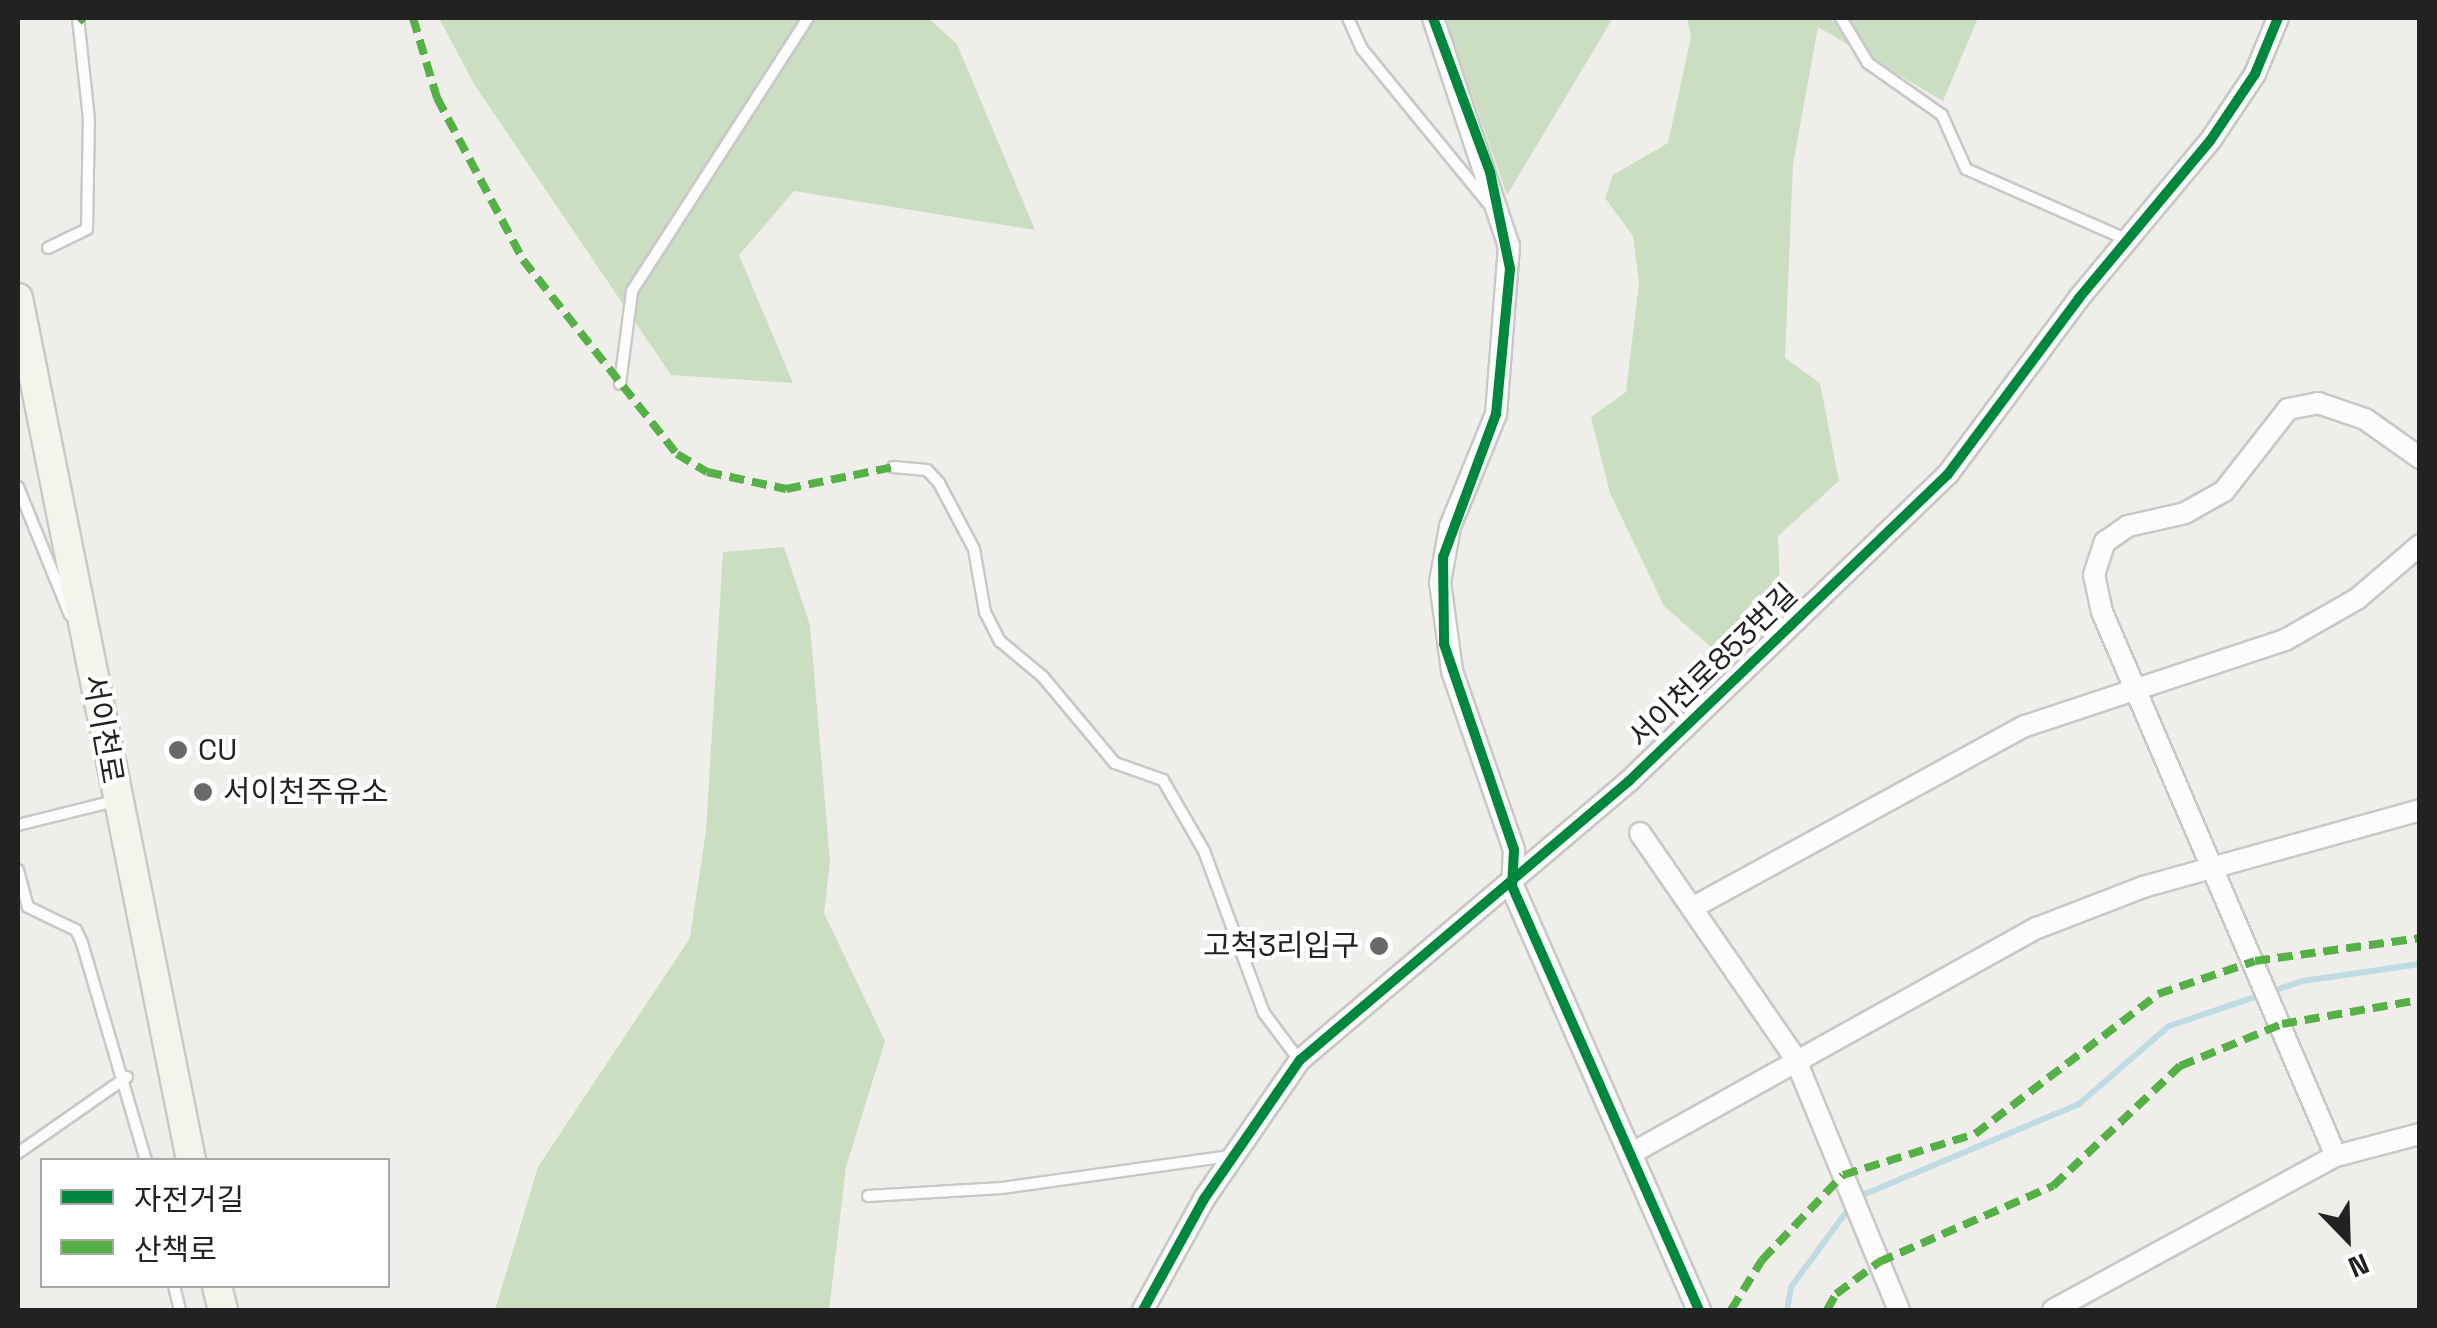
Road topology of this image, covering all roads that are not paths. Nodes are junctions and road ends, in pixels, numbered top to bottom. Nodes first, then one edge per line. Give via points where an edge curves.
1 (78, 18) edge
2 (808, 18) edge
3 (1348, 18) edge
4 (1434, 18) edge
5 (1840, 18) edge
6 (2278, 18) edge
7 (1505, 226) junction
8 (2128, 241) junction
9 (48, 248) dead end
10 (18, 298) edge
11 (620, 384) dead end
12 (2420, 458) edge
13 (894, 467) dead end
14 (18, 487) edge
15 (2420, 545) edge
16 (90, 656) junction
17 (2136, 691) junction
18 (115, 801) junction
19 (2420, 810) edge
20 (18, 825) edge
21 (1640, 833) dead end
22 (2214, 867) junction
23 (18, 870) edge
24 (1512, 886) junction
25 (1692, 908) junction
26 (1794, 1058) junction
27 (1300, 1060) junction
28 (127, 1077) junction
29 (2420, 1134) edge
30 (1632, 1152) junction
31 (18, 1153) edge
32 (1232, 1156) junction
33 (2336, 1156) junction
34 (146, 1158) edge
35 (191, 1158) edge
36 (868, 1196) dead end
37 (1143, 1310) edge
38 (1699, 1310) edge
39 (1899, 1310) edge
40 (2053, 1310) edge

1 - 9 lane via 89,119 87,229
2 - 11 lane via 632,291
3 - 7 lane via 1362,49
4 - 7 street
5 - 8 lane via 1868,63 1942,115 1966,169
6 - 8 street, 서이천로853번길 via 2233,107
7 - 24 street via 1510,269 1496,414 1450,527 1440,582 1452,671 1514,850
8 - 24 street, 서이천로853번길 via 1919,507
10 - 16 main road, 서이천로
12 - 17 street via 2365,419 2318,402 2288,410 2224,491 2105,542 2094,575
13 - 27 lane via 927,470 939,483 974,549 984,612 1000,641 1043,677 1115,763 1163,780 1204,850 1264,1013
14 - 16 lane
15 - 17 street via 2357,599 2285,640
16 - 18 main road, 서이천로
17 - 22 street
17 - 25 street via 2025,726
18 - 20 lane
18 - 35 main road, 서이천로
19 - 22 street
21 - 25 street
22 - 26 street via 2037,928
22 - 33 street
23 - 28 lane via 28,907 76,930
24 - 27 street, 서이천로853번길 via 1397,972
24 - 30 street
25 - 26 street
26 - 30 street
26 - 39 street
27 - 32 street, 서이천로853번길
28 - 31 lane
28 - 34 lane
29 - 33 street
30 - 38 street
32 - 36 lane via 1002,1188
32 - 37 street, 서이천로853번길
33 - 40 street

